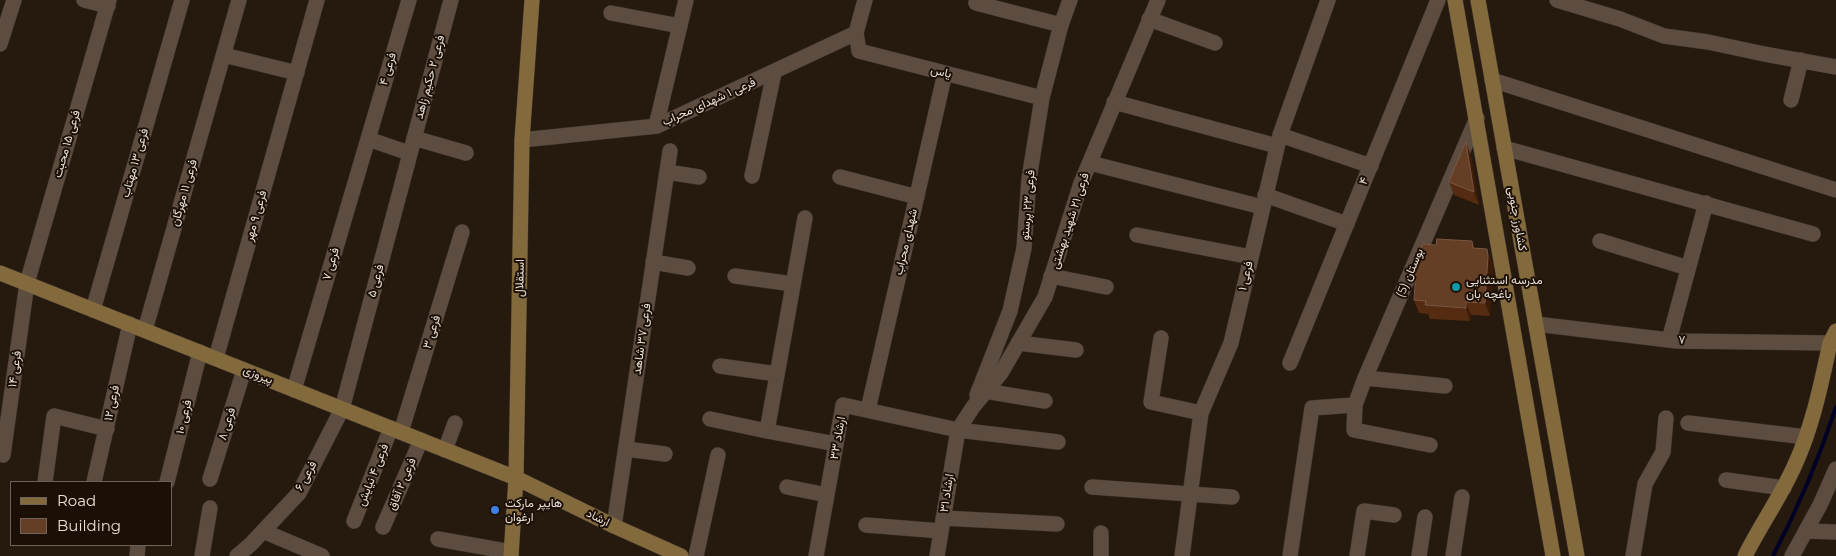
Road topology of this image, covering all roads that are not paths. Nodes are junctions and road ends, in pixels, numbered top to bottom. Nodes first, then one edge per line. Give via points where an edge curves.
1 (14, 0) edge
2 (84, 0) edge
3 (182, 0) edge
4 (239, 0) edge
5 (317, 0) edge
6 (409, 0) edge
7 (451, 0) edge
8 (532, 0) edge
9 (686, 0) edge
10 (865, 0) edge
11 (1070, 0) edge
12 (1158, 0) edge
13 (1328, 0) edge
14 (1438, 0) edge
15 (1455, 0) edge
16 (1478, 0) edge
17 (1557, 0) edge
18 (109, 3) edge
19 (976, 3) dead end
20 (611, 13) dead end
21 (1149, 19) junction
22 (1060, 25) junction
23 (680, 26) junction
24 (856, 33) junction
25 (1215, 43) dead end
26 (0, 44) edge
27 (224, 55) junction
28 (1801, 60) junction
29 (1836, 66) edge
30 (297, 73) junction
31 (774, 73) junction
32 (945, 73) junction
33 (1492, 80) junction
34 (1042, 98) junction
35 (1791, 100) dead end
36 (1114, 102) junction
37 (1477, 118) junction
38 (656, 126) junction
39 (414, 138) junction
40 (368, 139) junction
41 (522, 140) junction
42 (1278, 140) junction
43 (1504, 148) junction
44 (670, 151) dead end
45 (410, 153) junction
46 (466, 153) dead end
47 (1090, 163) junction
48 (1371, 166) junction
49 (666, 172) junction
50 (752, 176) dead end
51 (699, 177) dead end
52 (840, 177) dead end
53 (1836, 190) edge
54 (917, 197) junction
55 (1264, 201) junction
56 (1706, 204) junction
57 (805, 218) dead end
58 (1347, 224) junction
59 (462, 232) dead end
60 (1813, 234) dead end
61 (1137, 235) dead end
62 (1520, 236) junction
63 (1600, 241) dead end
64 (1498, 243) junction
65 (1251, 257) junction
66 (653, 262) junction
67 (688, 268) dead end
68 (1688, 268) junction
69 (0, 272) edge
70 (736, 276) dead end
71 (1051, 276) junction
72 (27, 283) junction
73 (793, 284) junction
74 (1106, 287) dead end
75 (93, 310) junction
76 (130, 324) junction
77 (1536, 324) junction
78 (145, 330) junction
79 (1833, 337) edge
80 (1161, 338) dead end
81 (1669, 340) junction
82 (1018, 343) junction
83 (1076, 350) dead end
84 (200, 352) junction
85 (216, 358) junction
86 (1290, 363) dead end
87 (720, 366) dead end
88 (244, 370) junction
89 (777, 374) junction
90 (1365, 378) junction
91 (1445, 386) dead end
92 (294, 390) junction
93 (983, 390) junction
94 (1045, 401) dead end
95 (1355, 405) junction
96 (342, 409) junction
97 (868, 410) junction
98 (1201, 413) junction
99 (1666, 418) dead end
100 (710, 419) dead end
101 (1688, 423) dead end
102 (455, 424) dead end
103 (107, 429) junction
104 (396, 430) junction
105 (958, 430) junction
106 (767, 431) junction
107 (1806, 437) junction
108 (421, 440) junction
109 (1058, 442) dead end
110 (836, 444) junction
111 (1430, 444) dead end
112 (626, 449) junction
113 (446, 450) junction
114 (665, 454) dead end
115 (718, 455) dead end
116 (3, 456) dead end
117 (1836, 469) edge
118 (516, 478) junction
119 (210, 479) dead end
120 (1726, 480) dead end
121 (45, 481) edge
122 (94, 481) edge
123 (167, 481) edge
124 (788, 487) dead end
125 (1092, 487) dead end
126 (1784, 488) junction
127 (1189, 493) junction
128 (827, 495) junction
129 (1232, 497) dead end
130 (1462, 497) dead end
131 (210, 508) dead end
132 (1394, 515) dead end
133 (1425, 517) dead end
134 (354, 521) dead end
135 (942, 524) junction
136 (1057, 524) dead end
137 (866, 525) dead end
138 (614, 526) junction
139 (383, 527) dead end
140 (263, 531) junction
141 (1806, 531) junction
142 (1836, 532) edge
143 (1102, 533) dead end
144 (438, 539) dead end
145 (511, 554) edge
146 (202, 556) edge
147 (237, 556) edge
148 (322, 556) edge
149 (681, 556) edge
150 (696, 556) edge
151 (816, 556) edge
152 (937, 556) edge
153 (1101, 556) edge
154 (1182, 556) edge
155 (1290, 556) edge
156 (1357, 556) edge
157 (1419, 556) edge
158 (1453, 556) edge
159 (1553, 556) edge
160 (1577, 556) edge
161 (1633, 556) edge
162 (1745, 556) edge
163 (1792, 556) edge

1 - 26 street
2 - 18 street
3 - 75 street, فرعی ۱۳ مهتاب
4 - 27 street, فرعی ۱۱ مهرگان
5 - 30 street, فرعی ۹ مهر
6 - 40 street, فرعی ۴
7 - 39 street, فرعی ۲ حکیم زاهد
8 - 41 street, استقلال
9 - 23 street
10 - 24 street
11 - 22 street, فرعی ۲۳ پرستو
12 - 21 street, فرعی ۲۱ شهید بهشتی
13 - 42 street, فرعی ۱
14 - 48 street, ۴
15 - 37 street, کشاورز جنوبی
16 - 33 street, کشاورز جنوبی
17 - 28 street via 1664,36
18 - 72 street, فرعی ۱۵ محبت
19 - 22 street
20 - 23 street
21 - 25 street
21 - 36 street, فرعی ۲۱ شهید بهشتی
22 - 34 street, فرعی ۲۳ پرستو
23 - 38 street
24 - 31 street, فرعی ۱ شهدای محراب
24 - 32 street, یاس via 858,51
27 - 30 street
27 - 78 street, فرعی ۱۱ مهرگان
28 - 29 street
28 - 35 street
30 - 85 street, فرعی ۹ مهر
31 - 38 street, فرعی ۱ شهدای محراب
31 - 50 street
32 - 34 street, یاس
32 - 54 street, شهدای محراب
33 - 43 street, کشاورز جنوبی
33 - 53 street
34 - 93 street, فرعی ۲۳ پرستو via 1029,179 1024,248 1010,311
36 - 42 street
36 - 47 street, فرعی ۲۱ شهید بهشتی
37 - 64 street, کشاورز جنوبی
37 - 90 street, بوستان (5)
38 - 41 street, فرعی ۱ شهدای محراب
39 - 45 street, فرعی ۲ حکیم زاهد
39 - 46 street
40 - 45 street
40 - 92 street, فرعی ۷
41 - 118 street, استقلال
42 - 48 street
42 - 55 street, فرعی ۱
43 - 56 street
43 - 62 street, کشاورز جنوبی
44 - 49 street, فرعی ۳۷ شاهد
45 - 96 street, فرعی ۵
47 - 55 street
47 - 71 street, فرعی ۲۱ شهید بهشتی
48 - 58 street, ۴
49 - 51 street
49 - 66 street, فرعی ۳۷ شاهد
52 - 54 street
54 - 97 street, شهدای محراب
55 - 58 street
55 - 65 street, فرعی ۱
56 - 60 street
56 - 68 street
57 - 73 street
58 - 86 street, ۴
59 - 104 street, فرعی ۳
61 - 65 street
62 - 64 street
62 - 77 street, کشاورز جنوبی
63 - 68 street
64 - 159 street, کشاورز جنوبی
65 - 98 street, فرعی ۱ via 1231,342
66 - 67 street
66 - 112 street, فرعی ۳۷ شاهد
68 - 81 street
69 - 72 street, پیروزی
70 - 73 street
71 - 74 street
71 - 82 street, فرعی ۲۱ شهید بهشتی via 1045,297
72 - 75 street, پیروزی
72 - 116 street, فرعی ۱۴
73 - 89 street
75 - 76 street, پیروزی
76 - 78 street, پیروزی
76 - 103 street, فرعی ۱۲
77 - 81 street, ۷
77 - 160 street, کشاورز جنوبی
78 - 84 street, پیروزی
79 - 81 street, ۷
79 - 107 street
80 - 98 street via 1151,402
82 - 83 street
82 - 93 street, فرعی ۲۱ شهید بهشتی via 1001,373
84 - 85 street, پیروزی
84 - 123 street, فرعی ۱۰
85 - 88 street, پیروزی
87 - 89 street
88 - 92 street, پیروزی
88 - 119 street, فرعی ۸
89 - 106 street
90 - 91 street
90 - 95 street, بوستان (5)
92 - 96 street, پیروزی
93 - 94 street
93 - 105 street, فرعی ۲۱ شهید بهشتی
95 - 111 street, بوستان (5) via 1354,430
95 - 155 street via 1312,408
96 - 104 street, پیروزی
96 - 140 street, فرعی ۶ via 299,493
97 - 105 street, ارشاد ۳۳
97 - 110 street, ارشاد ۳۳ via 844,405
98 - 127 street, فرعی ۱
99 - 161 street via 1662,452 1645,484
100 - 106 street
101 - 107 street
102 - 113 street
103 - 121 street via 54,416
103 - 122 street, فرعی ۱۲
104 - 108 street, پیروزی
104 - 134 street, فرعی ۴ نیایش
105 - 109 street, ارشاد ۳۳
105 - 135 street, ارشاد ۳۱
106 - 110 street
107 - 126 street
108 - 113 street, پیروزی
108 - 139 street, فرعی ۲ آفاق
110 - 128 street, ارشاد ۳۳
112 - 114 street
112 - 138 street, فرعی ۳۷ شاهد
113 - 118 street, پیروزی
115 - 150 street
117 - 141 street
118 - 138 street, ارشاد
118 - 145 street, استقلال
120 - 126 street
124 - 128 street
125 - 127 street
126 - 162 street
127 - 129 street
127 - 154 street, فرعی ۱
128 - 151 street, ارشاد ۳۳
130 - 158 street
131 - 146 street
132 - 156 street via 1364,511
133 - 157 street
135 - 136 street
135 - 137 street
135 - 152 street, ارشاد ۳۱
138 - 149 street, ارشاد
140 - 147 street, فرعی ۶
140 - 148 street
141 - 142 street
141 - 163 street
143 - 153 street
144 - 145 street

